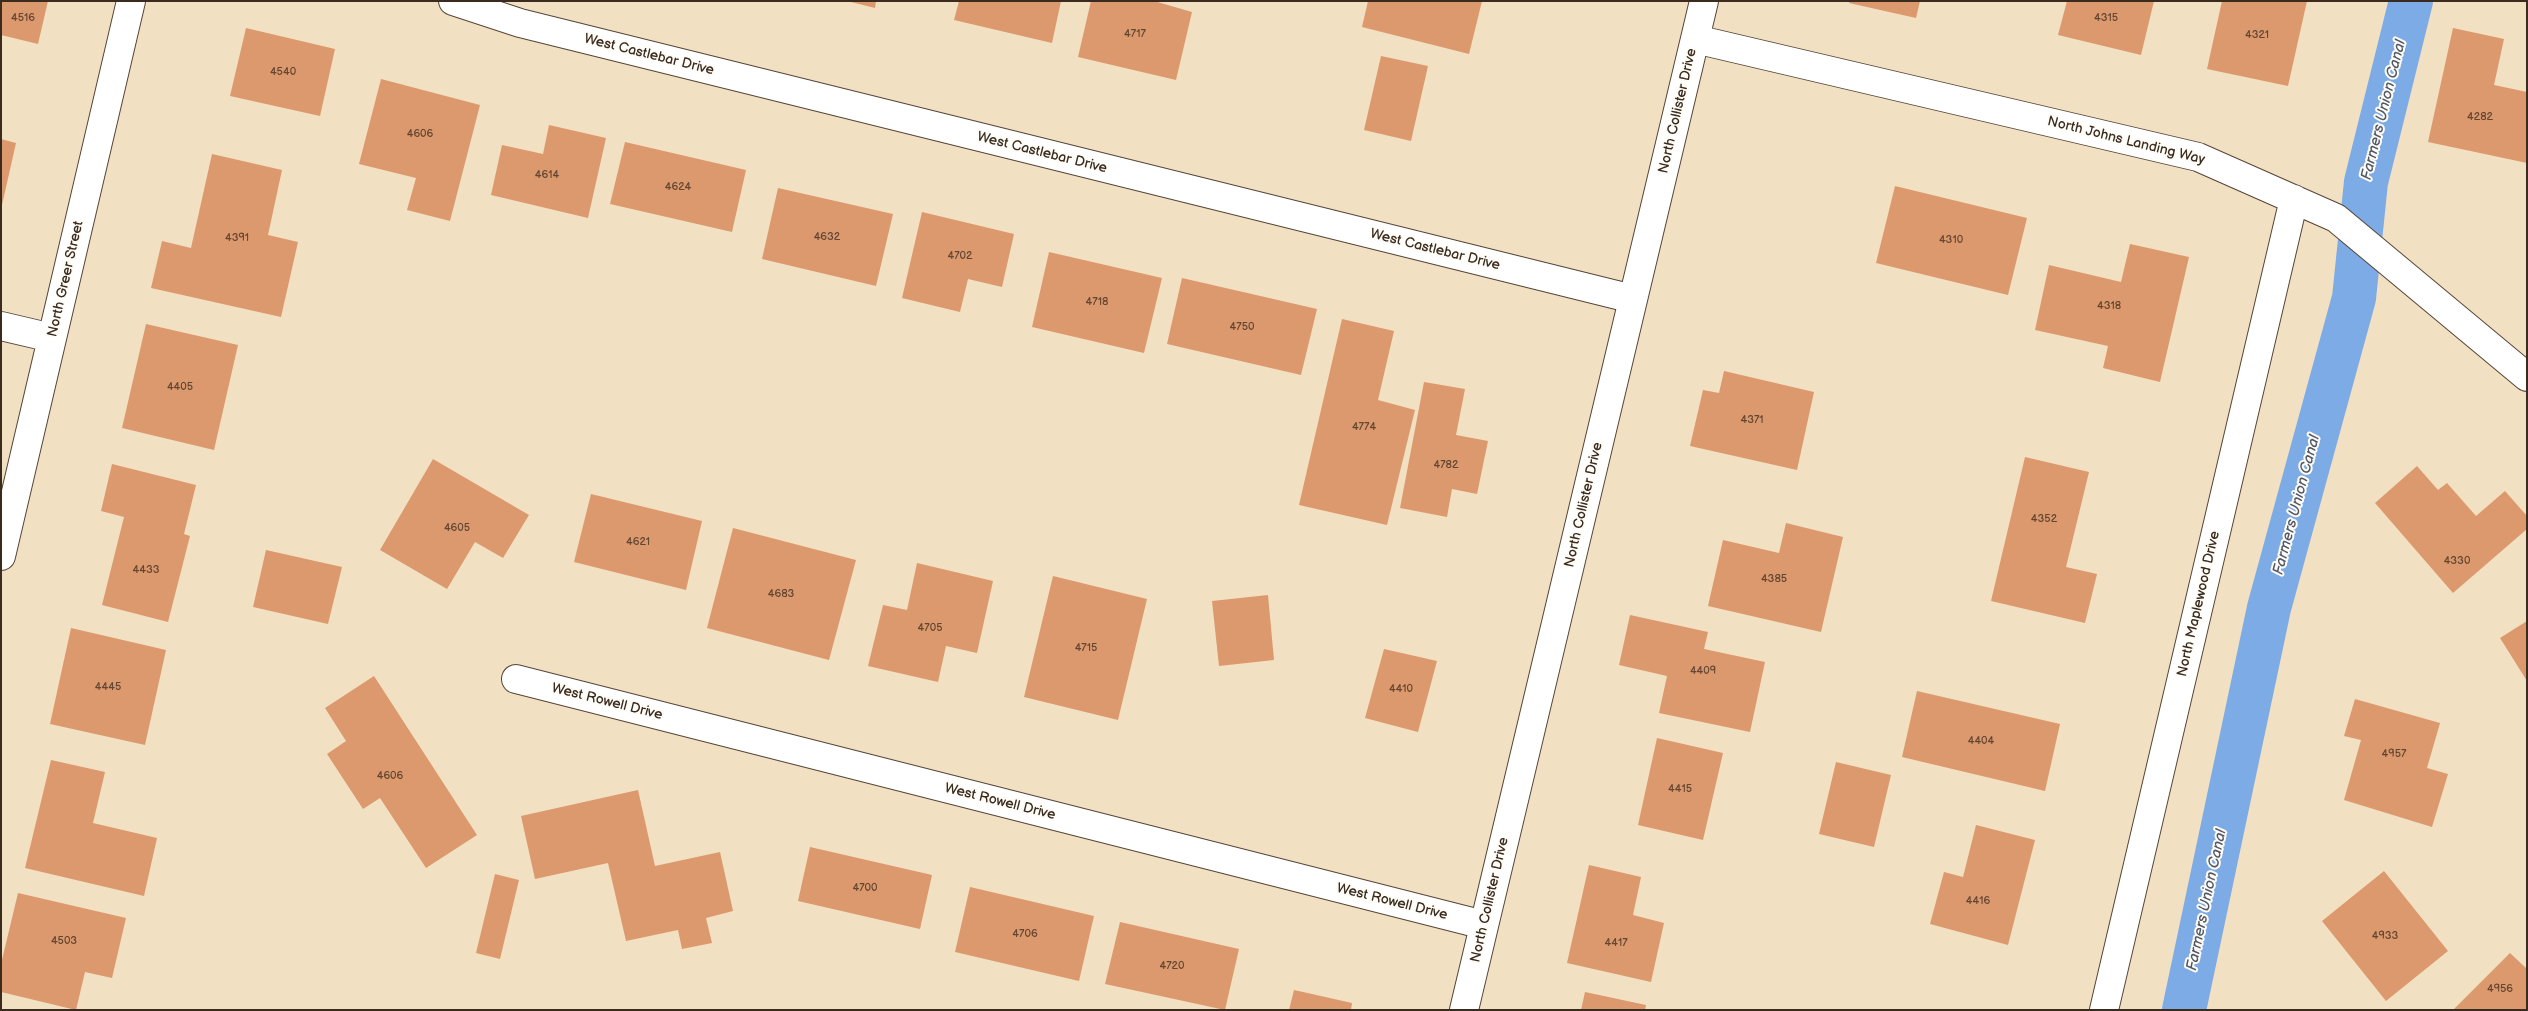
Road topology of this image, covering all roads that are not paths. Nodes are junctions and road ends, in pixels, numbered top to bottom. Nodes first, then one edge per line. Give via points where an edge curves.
1 (131, 1) edge
2 (453, 1) edge
3 (1704, 1) edge
4 (1695, 39) junction
5 (2294, 199) junction
6 (1633, 299) junction
7 (1, 326) edge
8 (52, 338) junction
9 (2527, 376) edge
10 (1, 556) edge
11 (516, 679) dead end
12 (1484, 925) junction
13 (1464, 1010) edge
14 (2104, 1010) edge

1 - 8 street, North Greer Street
2 - 6 street, West Castlebar Drive via 520,23
3 - 4 street, North Collister Drive
4 - 5 street, North Johns Landing Way via 2198,157
4 - 6 street, North Collister Drive
5 - 9 street, North Johns Landing Way via 2336,218
5 - 14 street, North Maplewood Drive
6 - 12 street, North Collister Drive
7 - 8 street
8 - 10 street, North Greer Street
11 - 12 street, West Rowell Drive
12 - 13 street, North Collister Drive

